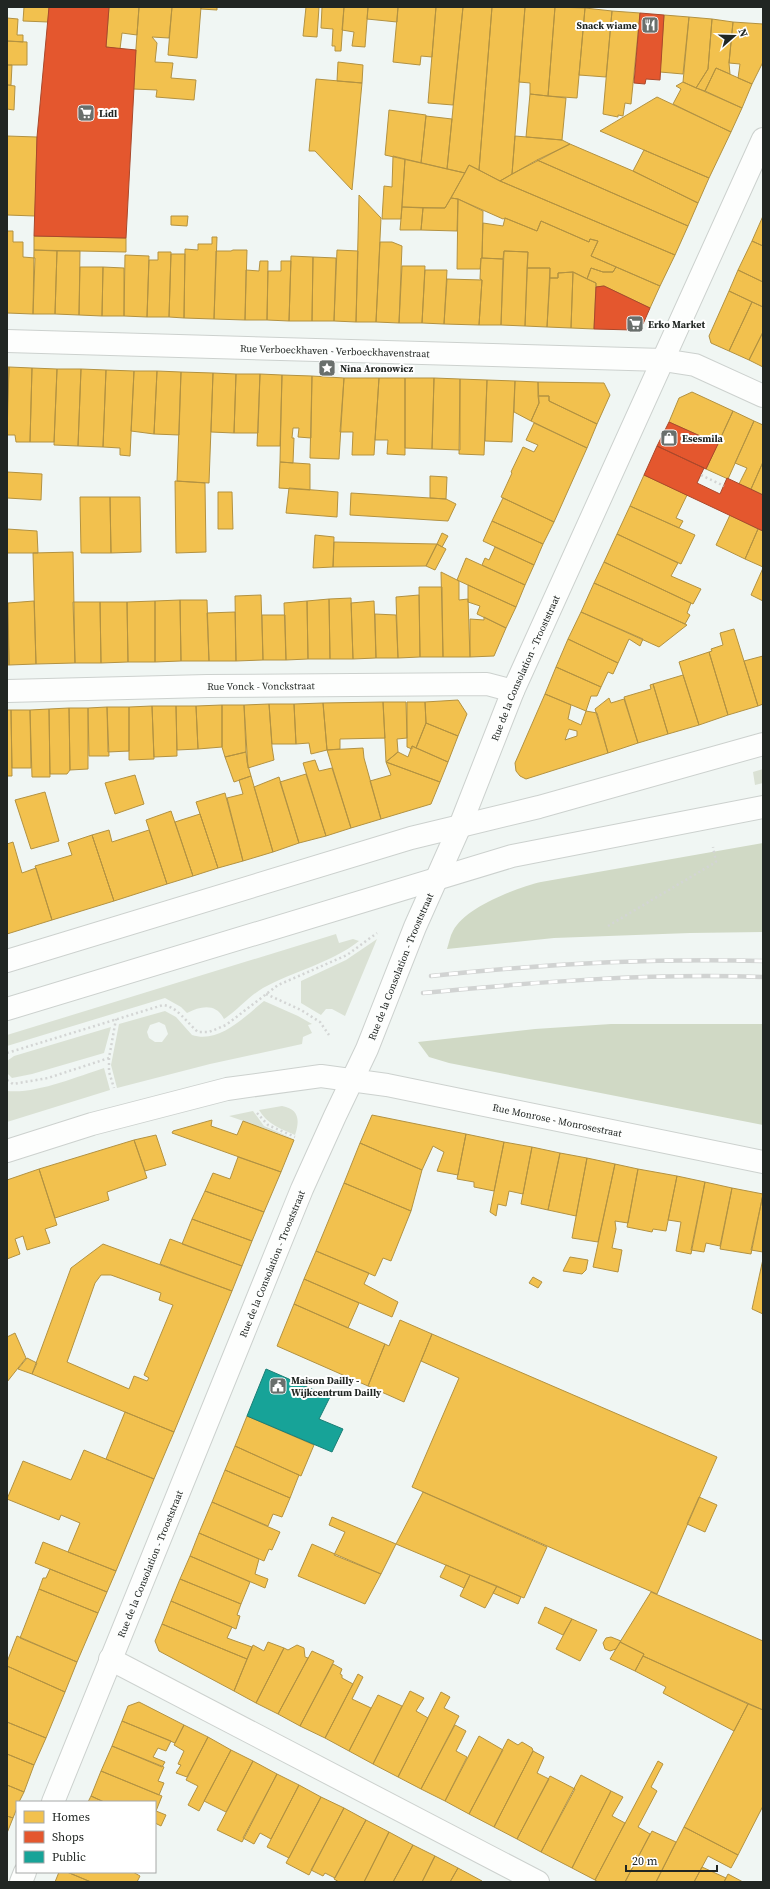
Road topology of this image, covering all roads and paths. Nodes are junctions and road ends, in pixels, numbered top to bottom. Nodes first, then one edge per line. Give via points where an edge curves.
1 (763, 138) edge
2 (7, 341) edge
3 (663, 360) junction
4 (763, 396) edge
5 (701, 476) dead end
6 (724, 486) dead end
7 (7, 691) edge
8 (513, 691) junction
9 (763, 744) edge
10 (763, 807) edge
11 (460, 826) junction
12 (713, 847) dead end
13 (437, 880) junction
14 (608, 926) dead end
15 (377, 933) dead end
16 (7, 961) edge
17 (265, 994) junction
18 (7, 1009) edge
19 (116, 1019) junction
20 (329, 1035) dead end
21 (7, 1053) edge
22 (109, 1058) junction
23 (7, 1080) edge
24 (352, 1080) junction
25 (114, 1088) dead end
26 (254, 1108) dead end
27 (301, 1140) dead end
28 (7, 1151) edge
29 (763, 1162) edge
30 (110, 1659) junction
31 (53, 1801) edge
32 (538, 1882) edge

1 - 3 street, Rue de la Consolation - Trooststraat
2 - 3 street, Rue Verboeckhaven - Verboeckhavenstraat
3 - 4 street, Rue Verboeckhaven - Verboeckhavenstraat via 695,365
3 - 8 street, Rue de la Consolation - Trooststraat
5 - 6 path
7 - 8 street, Rue Vonck - Vonckstraat via 207,686 487,684
8 - 11 street, Rue de la Consolation - Trooststraat
9 - 11 street via 539,807
10 - 13 street via 512,856
11 - 13 street, Rue de la Consolation - Trooststraat
11 - 16 street via 411,838
12 - 14 path via 716,862
13 - 18 street
13 - 24 street, Rue de la Consolation - Trooststraat
15 - 17 path via 347,955 278,985
17 - 19 path via 226,1025 209,1032 198,1032 170,1006 163,1005
17 - 20 path via 301,1010 320,1022
19 - 21 path
19 - 22 path
22 - 23 path via 48,1078 13,1084
22 - 25 path via 109,1072
24 - 28 street, Rue Monrose - Monrosestraat via 321,1076 227,1089 92,1124
24 - 29 street, Rue Monrose - Monrosestraat
24 - 30 street, Rue de la Consolation - Trooststraat via 302,1189
26 - 27 path via 268,1125
30 - 31 street, Rue de la Consolation - Trooststraat
30 - 32 street

